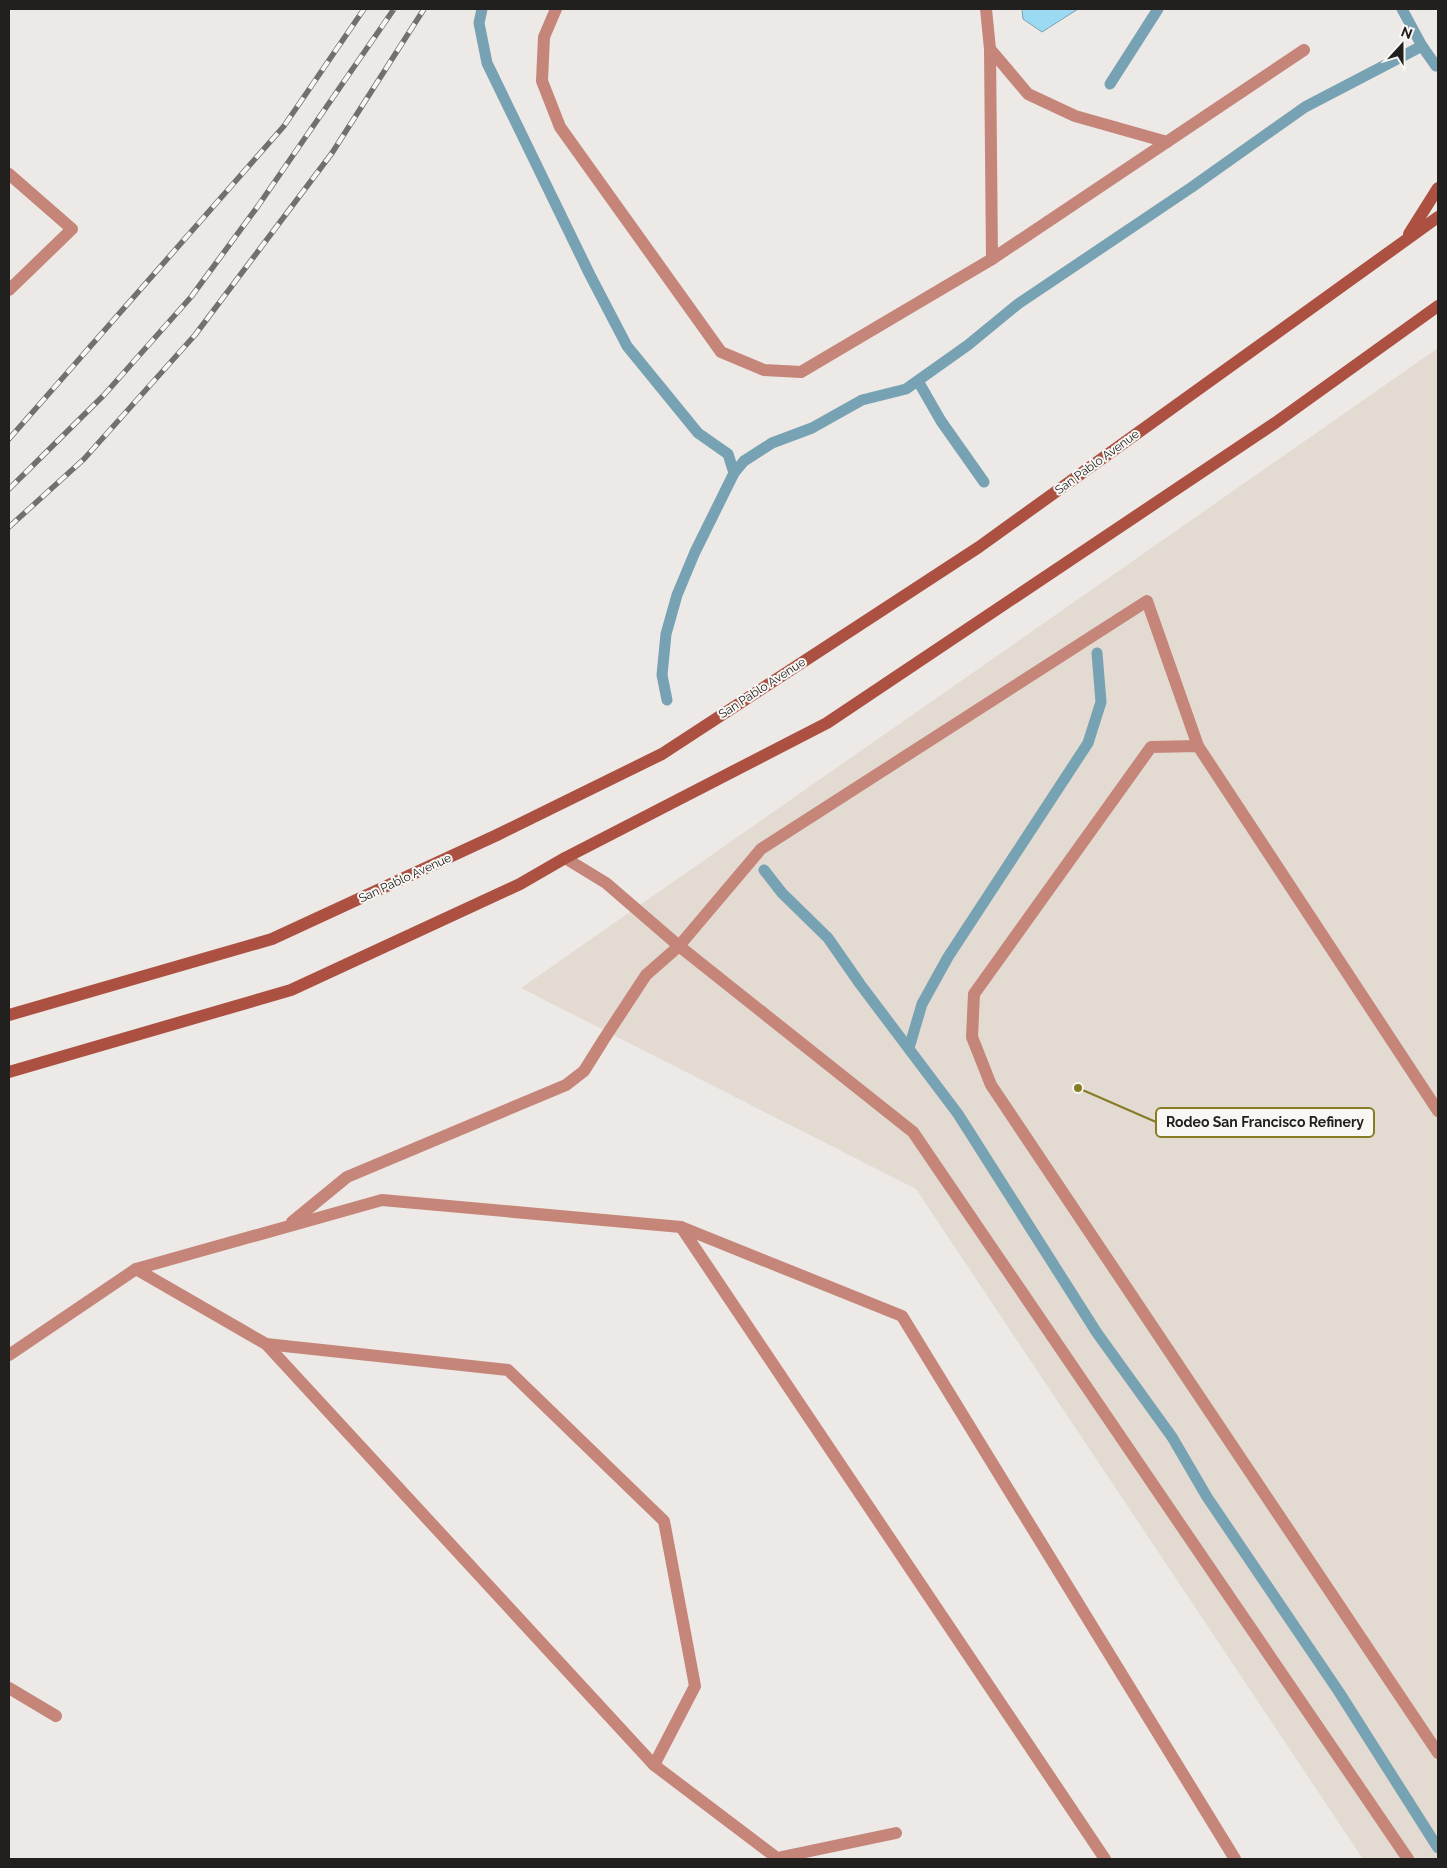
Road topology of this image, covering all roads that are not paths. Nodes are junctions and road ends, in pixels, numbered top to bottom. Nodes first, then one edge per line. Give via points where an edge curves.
1 (556, 9) edge
2 (986, 9) edge
3 (990, 50) junction
4 (1304, 50) dead end
5 (1167, 142) junction
6 (9, 174) edge
7 (1438, 188) edge
8 (1438, 217) edge
9 (1406, 240) junction
10 (992, 259) junction
11 (9, 290) edge
12 (1438, 306) edge
13 (1198, 746) junction
14 (565, 858) junction
15 (679, 946) junction
16 (9, 1015) edge
17 (9, 1072) edge
18 (1438, 1111) edge
19 (287, 1226) junction
20 (681, 1227) junction
21 (136, 1268) junction
22 (266, 1344) junction
23 (9, 1355) edge
24 (9, 1688) edge
25 (56, 1716) dead end
26 (1438, 1753) edge
27 (654, 1765) junction
28 (896, 1833) dead end
29 (777, 1859) edge
30 (1105, 1859) edge
31 (1235, 1859) edge
32 (1408, 1859) edge

1 - 10 lane via 544,37 542,81 560,126 721,352 764,370 801,372
2 - 3 lane
3 - 5 lane via 1028,94 1075,116
3 - 10 lane
4 - 5 lane
5 - 10 lane
6 - 11 lane via 72,229
7 - 9 main road
8 - 9 main road, San Pablo Avenue
9 - 16 main road, San Pablo Avenue via 979,547 662,754 272,939
12 - 14 main road via 1275,423 827,723
13 - 15 lane via 1147,601 761,848
13 - 18 lane
13 - 26 lane via 1151,747 974,994 972,1037 991,1085
14 - 15 lane via 606,883
14 - 17 main road via 520,884 291,990
15 - 19 lane via 646,975 584,1071 566,1085 347,1177
15 - 32 lane via 912,1132
19 - 20 lane via 382,1200
19 - 21 lane
20 - 30 lane
20 - 31 lane via 902,1316
21 - 22 lane
21 - 23 lane
22 - 27 lane
22 - 27 lane via 508,1370 664,1520 695,1686
24 - 25 lane
27 - 29 lane
28 - 29 lane

